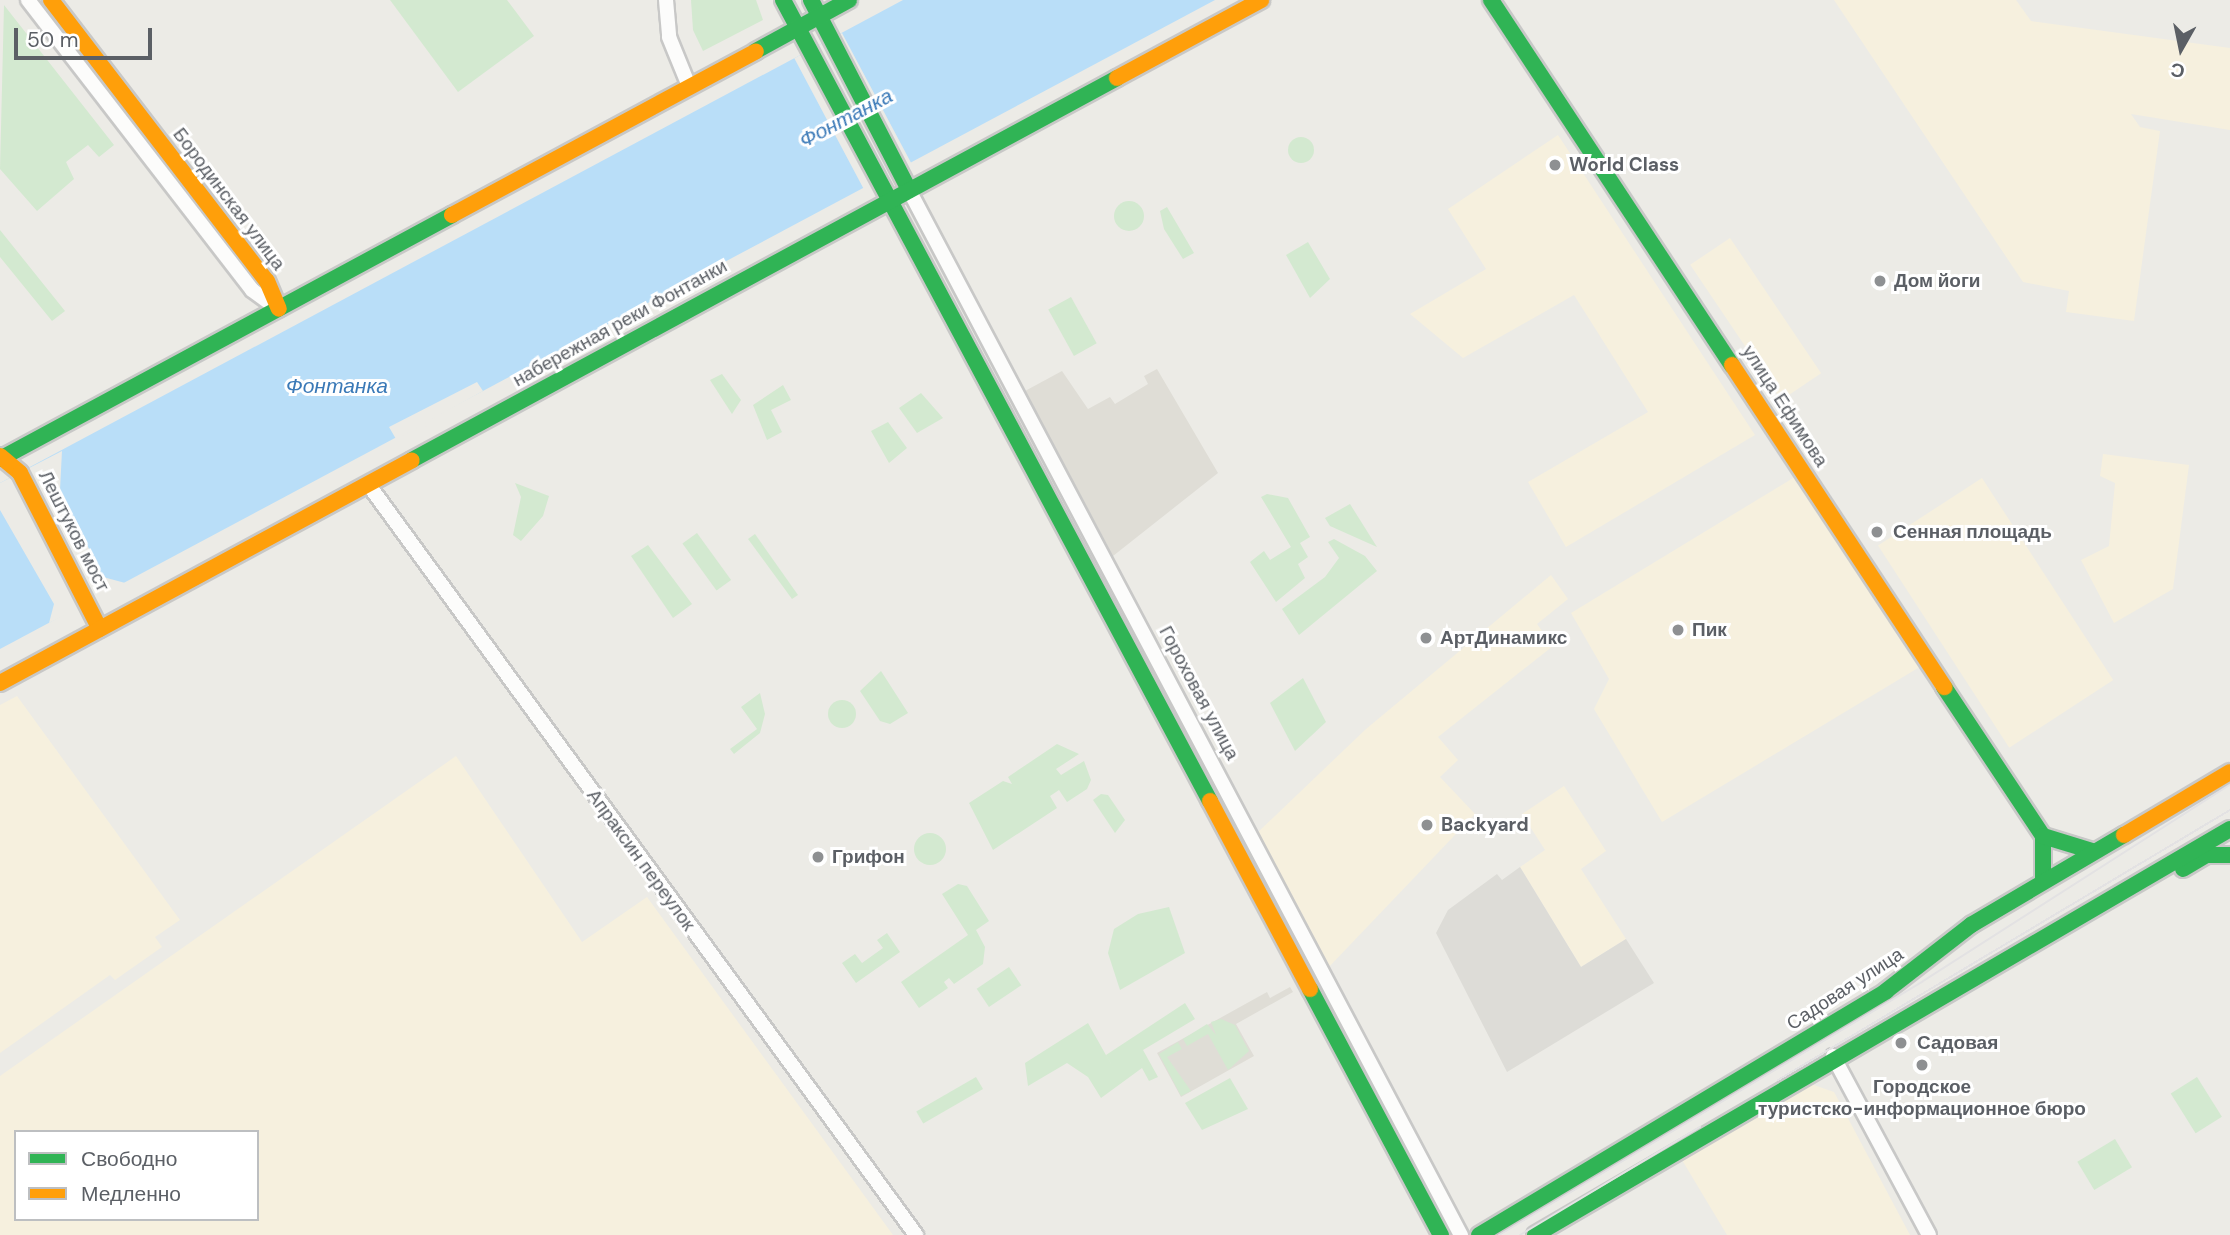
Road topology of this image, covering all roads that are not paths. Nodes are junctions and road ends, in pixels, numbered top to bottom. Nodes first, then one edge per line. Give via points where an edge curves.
1 (28, 0) edge
2 (51, 0) edge
3 (666, 0) edge
4 (783, 0) edge
5 (811, 0) edge
6 (849, 0) edge
7 (1261, 0) edge
8 (1491, 0) edge
9 (819, 16) junction
10 (798, 27) junction
11 (689, 86) junction
12 (909, 190) junction
13 (893, 199) junction
14 (279, 309) junction
15 (1, 458) edge
16 (368, 484) junction
17 (100, 629) junction
18 (0, 683) edge
19 (2230, 772) edge
20 (2230, 829) edge
21 (2043, 836) junction
22 (2092, 851) junction
23 (2230, 855) edge
24 (2151, 878) junction
25 (2043, 881) junction
26 (1833, 1056) junction
27 (916, 1235) edge
28 (1441, 1235) edge
29 (1461, 1235) edge
30 (1479, 1235) edge
31 (1535, 1235) edge
32 (1929, 1235) edge

1 - 14 street, Бородинская улица via 252,290
2 - 14 main road, Бородинская улица via 267,281
3 - 11 street via 668,37
4 - 10 main road
5 - 9 main road
6 - 9 main road
7 - 12 main road, набережная реки Фонтанки
8 - 21 main road, улица Ефимова
9 - 10 main road
9 - 12 main road, Гороховая улица
10 - 11 main road
10 - 13 main road, Гороховая улица
11 - 14 main road
12 - 13 main road, набережная реки Фонтанки
12 - 29 street, Гороховая улица
13 - 16 main road, набережная реки Фонтанки
13 - 28 main road, Гороховая улица
14 - 15 main road
15 - 17 main road, Лештуков мост via 20,472
16 - 17 main road, набережная реки Фонтанки
16 - 27 street, Апраксин переулок
17 - 18 main road, набережная реки Фонтанки
19 - 22 main road, Садовая улица
20 - 24 main road
21 - 22 main road via 2070,849
21 - 25 main road
22 - 25 main road, Садовая улица
23 - 24 main road via 2206,855 2173,875
24 - 26 main road via 1997,970 1935,996
25 - 30 main road, Садовая улица via 1971,925 1886,991
26 - 31 main road
26 - 32 street

